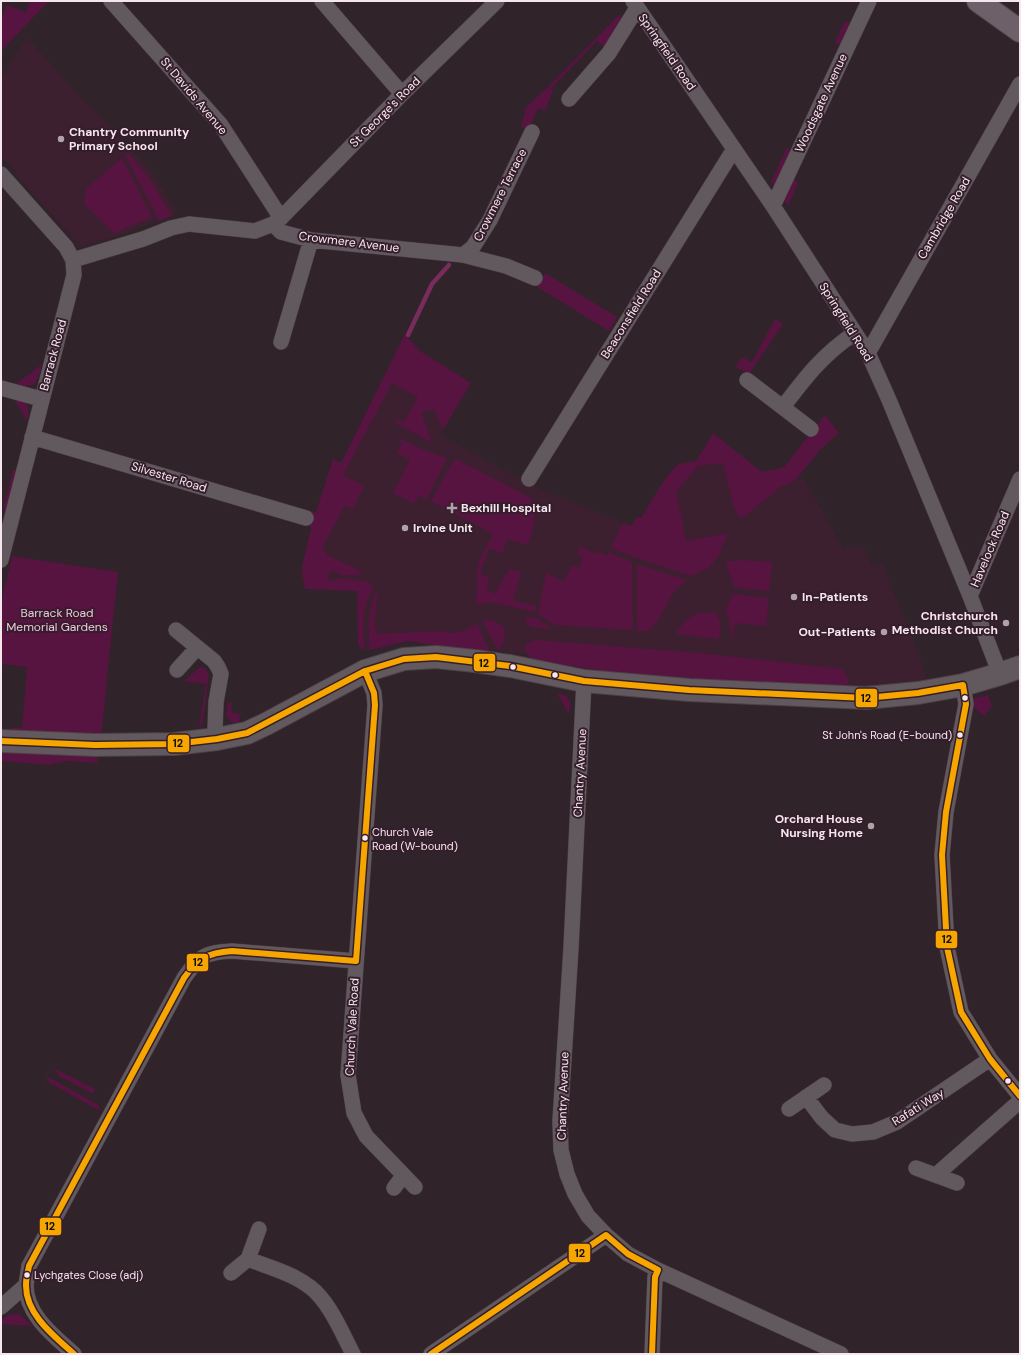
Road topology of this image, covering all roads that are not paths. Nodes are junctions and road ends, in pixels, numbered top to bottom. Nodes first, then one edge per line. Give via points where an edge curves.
1 (111, 1) edge
2 (322, 1) edge
3 (497, 1) edge
4 (869, 1) edge
5 (978, 1) edge
6 (635, 4) edge
7 (1020, 31) edge
8 (1020, 84) edge
9 (402, 94) junction
10 (570, 99) dead end
11 (532, 132) dead end
12 (734, 149) junction
13 (1, 174) edge
14 (773, 206) junction
15 (277, 221) junction
16 (311, 240) junction
17 (464, 254) junction
18 (74, 260) junction
19 (535, 278) dead end
20 (855, 333) junction
21 (281, 342) dead end
22 (868, 353) junction
23 (747, 380) dead end
24 (1, 388) edge
25 (41, 399) junction
26 (783, 407) junction
27 (811, 429) dead end
28 (32, 436) junction
29 (529, 479) dead end
30 (1020, 479) edge
31 (6, 517) edge
32 (306, 518) dead end
33 (1, 560) edge
34 (970, 596) junction
35 (176, 630) dead end
36 (196, 648) junction
37 (1020, 666) edge
38 (177, 670) dead end
39 (365, 671) junction
40 (1000, 674) junction
41 (584, 681) junction
42 (963, 684) junction
43 (217, 739) junction
44 (1, 741) edge
45 (356, 961) junction
46 (990, 1059) junction
47 (824, 1085) dead end
48 (1020, 1096) edge
49 (806, 1097) junction
50 (1020, 1101) edge
51 (789, 1109) dead end
52 (916, 1168) dead end
53 (936, 1176) junction
54 (957, 1183) dead end
55 (415, 1187) dead end
56 (260, 1229) dead end
57 (606, 1235) junction
58 (248, 1259) junction
59 (658, 1270) junction
60 (231, 1273) dead end
61 (26, 1285) junction
62 (1, 1307) edge
63 (74, 1354) edge
64 (353, 1354) edge
65 (431, 1354) edge
66 (652, 1354) edge
67 (840, 1354) edge

1 - 15 street, St Davids Avenue via 221,125
2 - 9 street
3 - 9 street, St George's Road
4 - 14 street, Woodsgate Avenue
5 - 7 main road
6 - 10 street via 609,53
6 - 12 street, Springfield Road
8 - 22 street, Cambridge Road
9 - 15 street, St George's Road
11 - 17 street, Crowmere Terrace via 490,220 473,247
12 - 14 street, Springfield Road
12 - 29 street, Beaconsfield Road
13 - 18 street via 66,247
14 - 20 street, Springfield Road
15 - 16 street, Crowmere Avenue via 281,232
15 - 18 street via 255,230 189,224
16 - 17 street, Crowmere Avenue
16 - 21 street
17 - 19 street, Crowmere Avenue via 506,266
18 - 25 street, Barrack Road via 74,275
20 - 22 street, Springfield Road
20 - 26 street via 829,352
22 - 34 street, Springfield Road
23 - 26 street
24 - 25 street
25 - 28 street, Barrack Road
26 - 27 street
28 - 31 street, Barrack Road
28 - 32 street, Silvester Road
30 - 34 street, Havelock Road
31 - 33 street, Barrack Road
34 - 40 street, Springfield Road
35 - 36 street
36 - 38 street
36 - 43 street via 214,662 220,674 216,702
37 - 40 main road
39 - 41 main road via 404,659 436,657 510,666
39 - 43 main road via 246,734
39 - 45 street, Church Vale Road via 374,693 375,705
40 - 42 main road
41 - 42 main road via 689,690 866,698 918,693
41 - 57 street, Chantry Avenue via 560,1121 561,1150 567,1174 576,1194 588,1216
42 - 46 street via 966,704 946,812 942,855 947,947 962,1012
43 - 44 main road via 174,744 96,746
45 - 55 street, Church Vale Road via 348,1075 354,1113 366,1136 399,1182
45 - 61 street via 216,951 192,965 29,1266
46 - 48 street
46 - 49 street, Rafati Way via 896,1122 873,1132 852,1134 835,1130
47 - 49 street
49 - 51 street
50 - 53 street
52 - 53 street
53 - 54 street
56 - 58 street
57 - 59 street, Chantry Avenue via 628,1254
57 - 65 street
58 - 60 street
58 - 64 street via 289,1275 310,1287 326,1305
59 - 66 street via 655,1277
59 - 67 street, Chantry Avenue
61 - 62 street
61 - 63 street via 31,1307 45,1328

